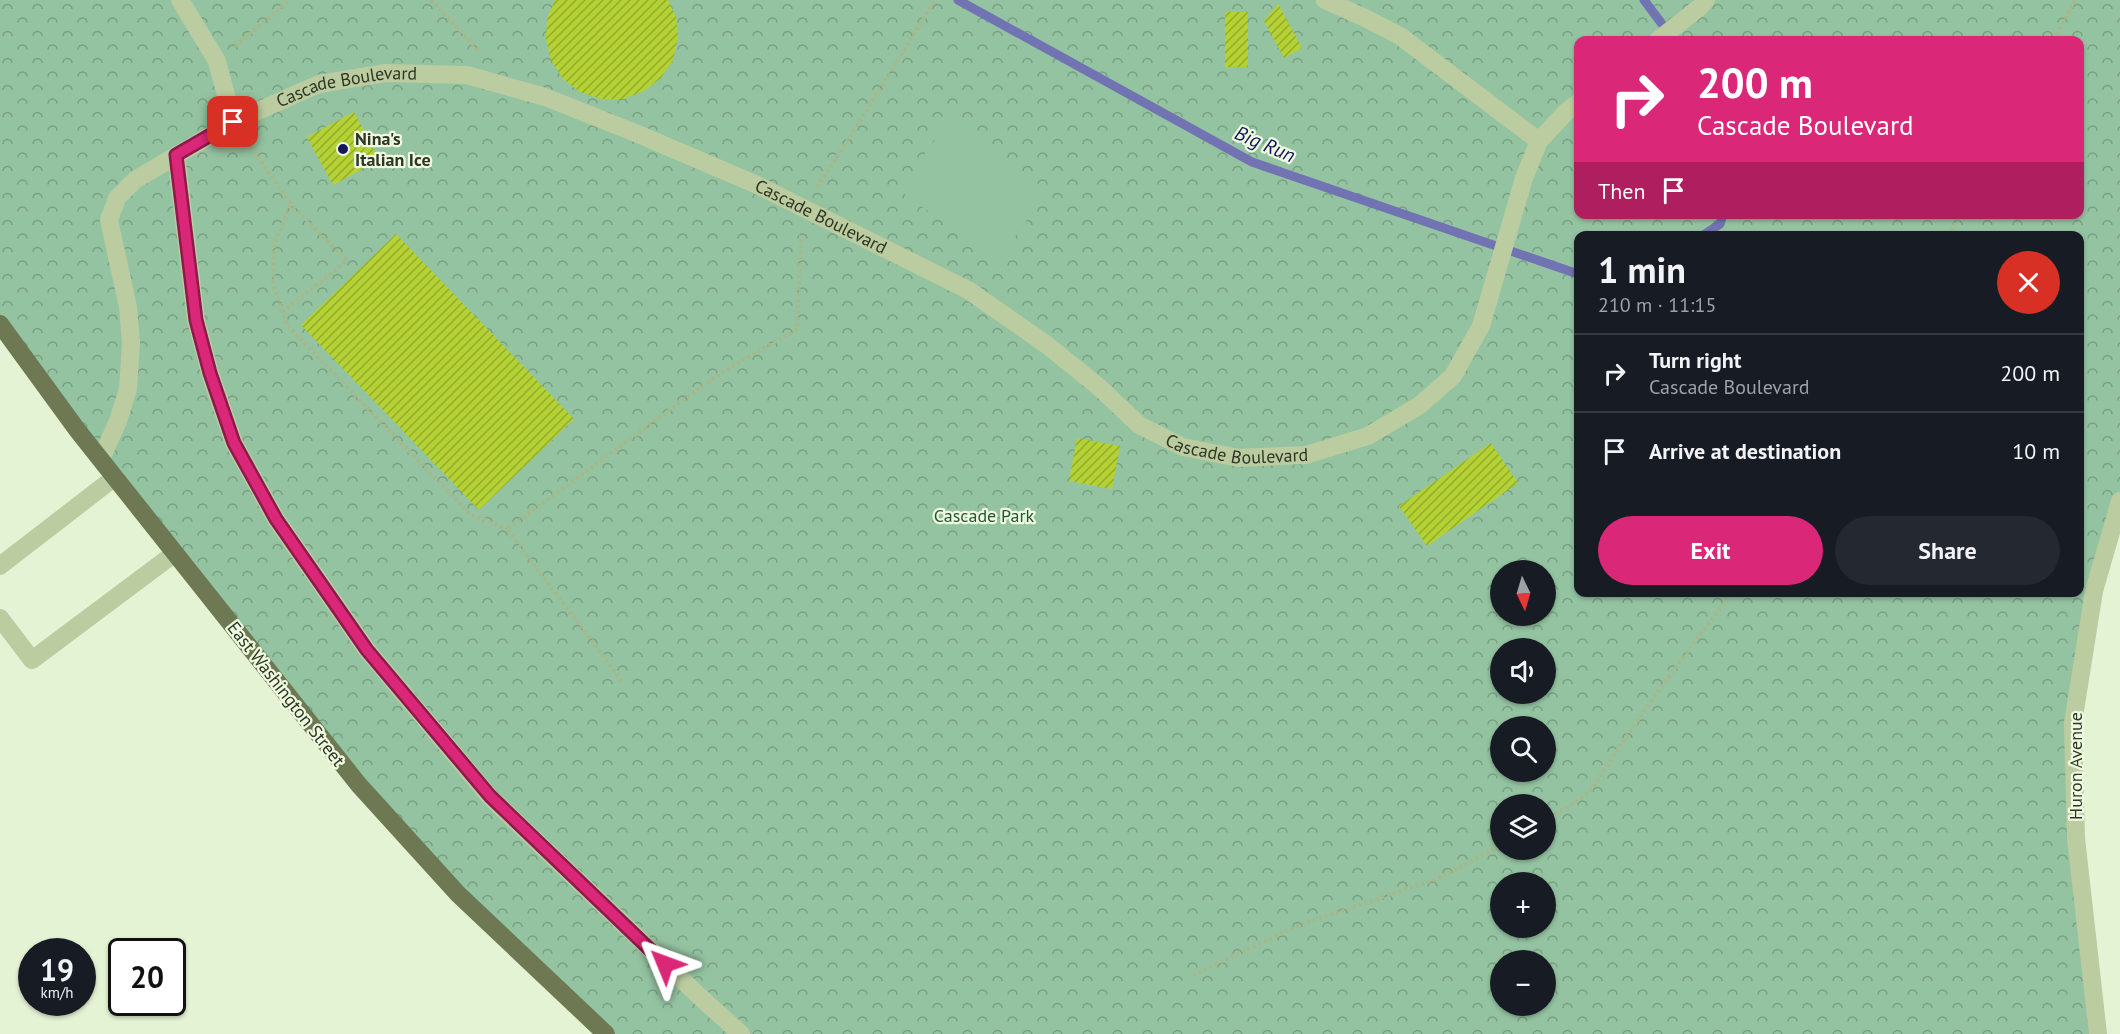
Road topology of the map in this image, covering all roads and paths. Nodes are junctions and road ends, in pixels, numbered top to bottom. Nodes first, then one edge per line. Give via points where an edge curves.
1 (180, 0) edge
2 (290, 0) edge
3 (431, 0) edge
4 (935, 0) edge
5 (1325, 0) edge
6 (2075, 0) edge
7 (1703, 4) edge
8 (1663, 36) edge
9 (2056, 36) edge
10 (485, 56) dead end
11 (217, 61) junction
12 (1574, 106) edge
13 (233, 122) junction
14 (1539, 141) junction
15 (176, 155) junction
16 (291, 204) junction
17 (803, 208) junction
18 (282, 312) junction
19 (1, 328) edge
20 (101, 459) junction
21 (115, 477) junction
22 (2120, 501) edge
23 (507, 530) junction
24 (175, 553) junction
25 (0, 566) edge
26 (1729, 597) edge
27 (0, 618) edge
28 (622, 681) dead end
29 (1556, 814) edge
30 (1490, 851) edge
31 (1193, 975) dead end
32 (606, 1034) edge
33 (741, 1034) edge
34 (2098, 1034) edge

1 - 11 street
2 - 11 path
3 - 10 path
4 - 17 path
5 - 14 street via 1400,36
6 - 9 path
7 - 8 street
11 - 13 street
12 - 14 street, Cascade Boulevard
13 - 15 street, Cascade Boulevard
13 - 16 path
13 - 17 street, Cascade Boulevard via 319,84 386,73 467,75 544,97 755,184
14 - 17 street, Cascade Boulevard via 1524,178 1481,326 1453,376 1420,405 1368,436 1306,455 1239,458 1183,447 1139,425 1047,345 968,290
15 - 20 street, Cascade Boulevard via 135,180 117,198 109,220 128,307 131,343 128,389
15 - 33 street via 196,320 210,373 234,443 276,519 367,650 490,796
16 - 18 path via 274,244 273,284
16 - 18 path via 347,261
17 - 23 path via 797,329 719,374
18 - 23 path via 287,326 470,514
19 - 20 main road, East Washington Street
20 - 21 main road, East Washington Street
21 - 24 main road, East Washington Street
21 - 25 street
22 - 34 street, Huron Avenue via 2094,591 2073,723 2076,837
23 - 28 path
24 - 27 street via 32,660
24 - 32 main road, East Washington Street via 359,786 458,894
26 - 29 path via 1589,793
30 - 31 path via 1437,879 1300,925

